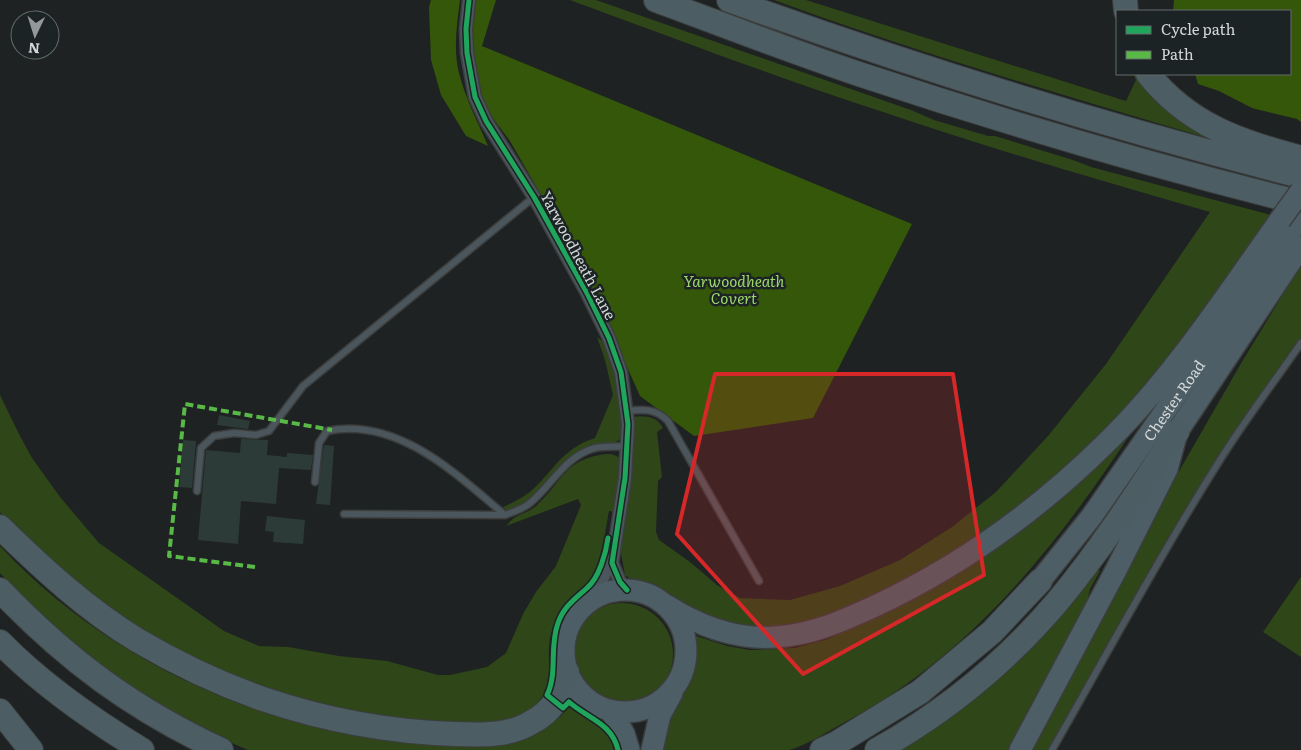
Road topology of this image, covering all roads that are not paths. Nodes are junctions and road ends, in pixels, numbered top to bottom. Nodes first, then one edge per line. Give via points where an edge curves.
1 (470, 0) edge
2 (656, 0) edge
3 (730, 0) edge
4 (1149, 75) edge
5 (1301, 158) edge
6 (1301, 176) edge
7 (1301, 191) edge
8 (534, 197) junction
9 (1294, 216) edge
10 (1301, 246) edge
11 (1301, 344) edge
12 (626, 411) junction
13 (1176, 432) junction
14 (627, 446) junction
15 (315, 482) dead end
16 (197, 491) dead end
17 (344, 514) dead end
18 (505, 515) junction
19 (0, 523) edge
20 (8, 535) edge
21 (612, 563) junction
22 (759, 580) dead end
23 (1040, 581) joint
24 (0, 590) edge
25 (627, 590) junction
26 (593, 600) junction
27 (668, 606) junction
28 (0, 642) edge
29 (567, 672) junction
30 (675, 689) junction
31 (0, 711) edge
32 (611, 711) junction
33 (31, 750) edge
34 (142, 750) edge
35 (221, 750) edge
36 (629, 750) edge
37 (652, 750) edge
38 (822, 750) edge
39 (877, 750) edge
40 (1020, 750) edge
41 (1052, 750) edge

1 - 8 street, Yarwoodheath Lane via 467,53 475,97 486,121
2 - 9 highway via 861,74 1129,158
3 - 6 highway via 1052,108
4 - 5 highway via 1168,97 1223,133
7 - 9 highway, bridge
8 - 12 street, Yarwoodheath Lane via 609,338 621,372
8 - 16 lane via 303,386 269,431 256,435 234,433 214,436 201,448
9 - 23 highway, Chester Road via 1092,516
9 - 27 highway via 1170,371 1112,437 1036,505 964,556 909,589 858,614 800,634 760,637 730,634 688,619
10 - 13 highway, Chester Road
11 - 41 lane via 1215,467
12 - 14 street, Yarwoodheath Lane
12 - 22 lane via 652,410 668,421
13 - 39 highway via 1087,564 1031,630 942,708
13 - 40 highway via 1167,469
14 - 18 lane via 596,448 584,453 556,474 528,505
14 - 21 street, Yarwoodheath Lane
15 - 18 lane via 319,443 327,431 361,429 388,434 415,446
17 - 18 lane
19 - 20 highway
20 - 29 highway via 81,600 138,640 231,687 329,718 434,733 497,733 517,729 544,714 564,688
21 - 25 street
21 - 26 street, Yarwoodheath Lane
23 - 38 highway via 992,632 920,692
24 - 35 highway via 52,640 107,685 187,734
25 - 26 highway
25 - 27 highway via 652,596
26 - 29 highway via 583,606 572,620 566,636
27 - 30 highway via 686,637 684,673
28 - 34 highway via 50,688
29 - 32 highway via 571,682 585,697
30 - 32 highway via 647,709
30 - 37 highway via 660,715
31 - 33 highway
32 - 36 highway

